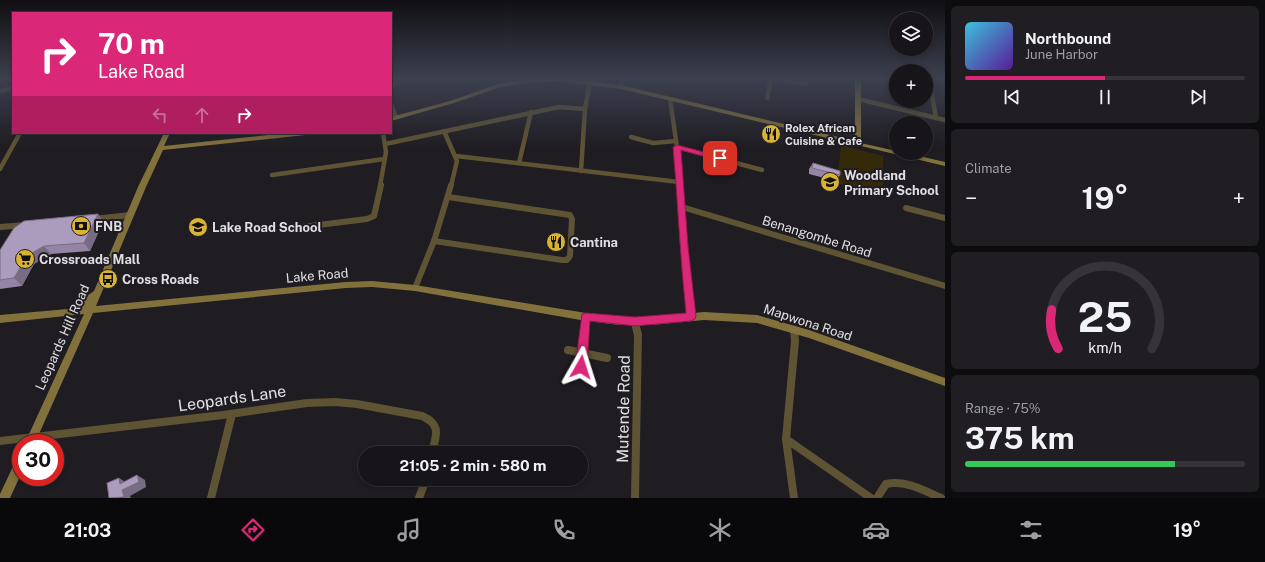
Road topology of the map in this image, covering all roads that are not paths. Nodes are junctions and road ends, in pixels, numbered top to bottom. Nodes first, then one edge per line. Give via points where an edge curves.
1 (454, 101) edge
2 (586, 101) edge
3 (670, 101) edge
4 (679, 101) edge
5 (858, 101) edge
6 (867, 101) edge
7 (933, 101) edge
8 (585, 109) junction
9 (532, 112) junction
10 (394, 118) edge
11 (936, 118) junction
12 (945, 120) edge
13 (444, 131) junction
14 (19, 134) edge
15 (167, 134) edge
16 (296, 134) edge
17 (383, 134) edge
18 (631, 137) dead end
19 (385, 144) junction
20 (676, 144) junction
21 (858, 144) junction
22 (161, 148) junction
23 (889, 151) edge
24 (456, 156) junction
25 (384, 159) junction
26 (928, 160) edge
27 (519, 163) junction
28 (945, 164) edge
29 (0, 168) edge
30 (762, 170) dead end
31 (581, 171) junction
32 (272, 176) dead end
33 (679, 182) junction
34 (448, 197) junction
35 (682, 207) junction
36 (906, 208) dead end
37 (130, 215) junction
38 (945, 218) edge
39 (84, 219) edge
40 (36, 224) edge
41 (20, 225) junction
42 (0, 227) edge
43 (302, 227) dead end
44 (16, 232) edge
45 (434, 241) junction
46 (945, 286) edge
47 (415, 288) junction
48 (97, 292) junction
49 (112, 308) junction
50 (90, 310) junction
51 (60, 312) junction
52 (71, 312) junction
53 (691, 316) junction
54 (586, 317) junction
55 (0, 319) edge
56 (635, 321) junction
57 (82, 328) junction
58 (794, 330) junction
59 (568, 350) dead end
60 (582, 353) junction
61 (607, 358) dead end
62 (581, 367) dead end
63 (945, 382) edge
64 (232, 414) junction
65 (35, 434) edge
66 (64, 436) edge
67 (786, 439) junction
68 (0, 440) edge
69 (12, 440) edge
70 (434, 446) edge
71 (12, 481) edge
72 (423, 486) edge
73 (4, 498) edge
74 (211, 498) edge
75 (419, 498) edge
76 (635, 498) edge
77 (794, 498) edge
78 (871, 498) edge
79 (877, 498) edge
80 (941, 498) edge

1 - 10 main road
2 - 8 street
3 - 20 street
4 - 21 main road
5 - 21 main road
6 - 11 street
7 - 11 street
8 - 9 street via 562,107
8 - 31 street
9 - 13 street
9 - 27 street
11 - 12 street
13 - 19 street
13 - 24 street
14 - 29 street
15 - 22 main road, Leopards Hill Road
16 - 22 main road
17 - 19 street
18 - 20 street via 653,143
19 - 25 street
20 - 30 street
20 - 33 street
21 - 23 main road
22 - 37 main road, Leopards Hill Road
24 - 27 street
24 - 34 street
25 - 32 street
25 - 43 street via 374,216 370,219
26 - 28 main road
27 - 31 street
31 - 33 street
33 - 35 street
34 - 45 street
34 - 45 street via 570,216 570,256 567,260 562,260
35 - 46 street, Benangombe Road
35 - 53 street
36 - 38 street
37 - 39 street
37 - 48 main road, Leopards Hill Road
40 - 41 street
41 - 42 street
41 - 44 street
45 - 47 street
47 - 49 main road, Lake Road via 372,284 346,285
47 - 54 main road, Lake Road
48 - 49 main road via 100,302
48 - 50 main road, Leopards Hill Road
48 - 51 main road via 82,305
49 - 50 main road, Lake Road
49 - 57 main road via 92,317
50 - 52 main road, Lake Road
50 - 57 main road, Leopards Hill Road
51 - 52 main road, Lake Road
51 - 55 main road, Lake Road
52 - 57 main road via 82,320
53 - 56 main road, Mapwona Road
53 - 58 main road, Mapwona Road via 745,317
54 - 56 main road, Lake Road
54 - 60 street
56 - 76 street, Mutende Road via 638,335
57 - 65 main road, Leopards Hill Road
58 - 63 main road, Mapwona Road
58 - 67 street
59 - 60 street
60 - 61 street
60 - 62 street
64 - 66 street, Leopards Lane
64 - 70 street, Leopards Lane via 315,402 373,406 431,419 437,431
64 - 74 street
67 - 77 street
67 - 78 street
68 - 69 street, Leopards Lane
71 - 73 main road
72 - 75 street
79 - 80 street via 886,484 895,482

